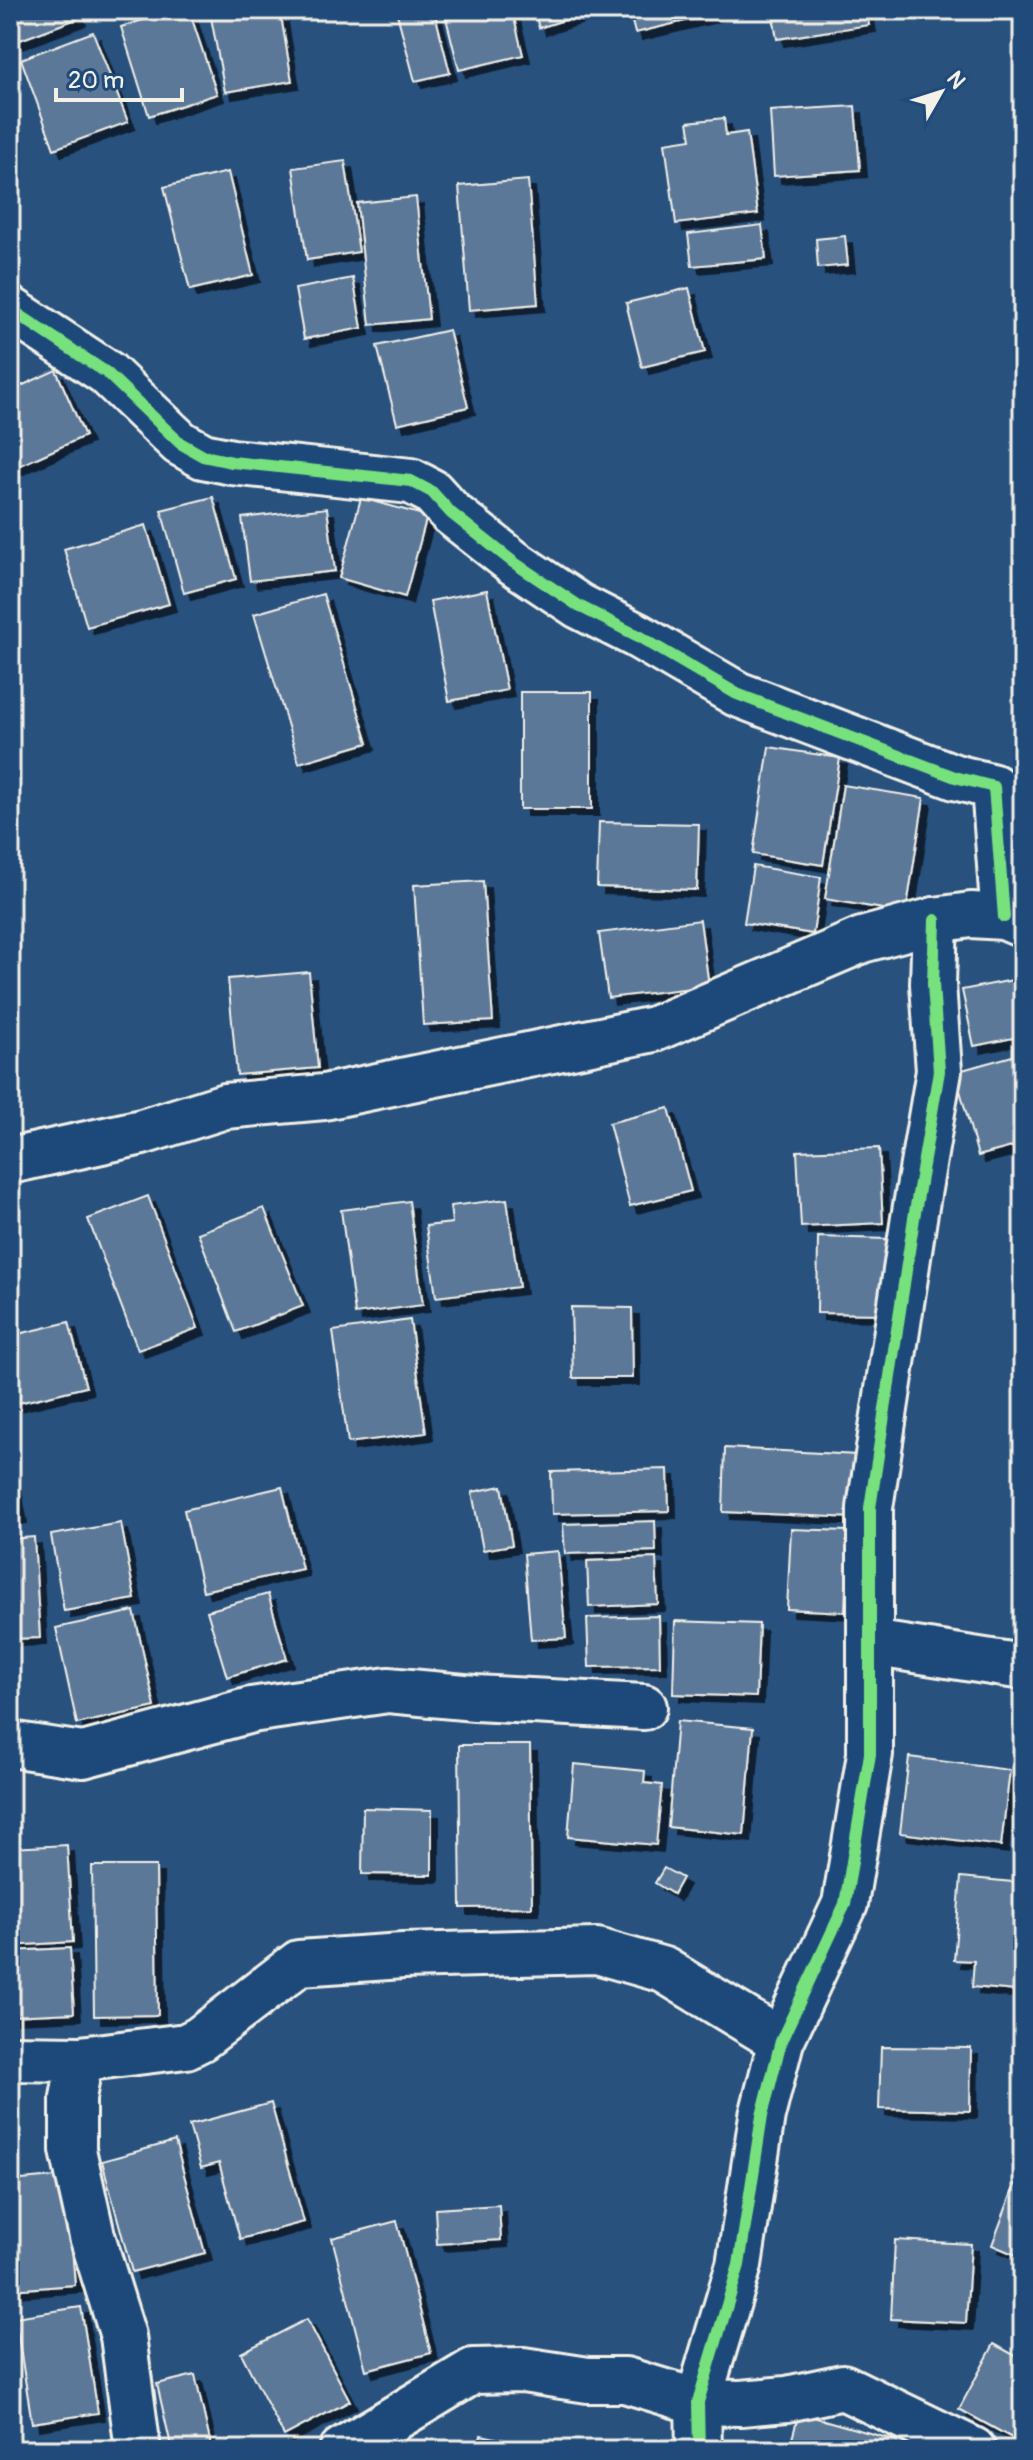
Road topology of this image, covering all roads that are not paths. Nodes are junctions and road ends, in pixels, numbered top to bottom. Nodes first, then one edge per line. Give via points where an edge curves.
1 (10, 309) edge
2 (1009, 783) edge
3 (935, 920) junction
4 (1014, 921) edge
5 (10, 1161) edge
6 (871, 1643) junction
7 (1023, 1667) edge
8 (644, 1707) dead end
9 (10, 1744) edge
10 (781, 2041) junction
11 (10, 2058) edge
12 (80, 2059) junction
13 (698, 2402) junction
14 (138, 2450) edge
15 (342, 2450) edge
16 (699, 2450) edge
17 (973, 2450) edge

1 - 2 street via 107,373 180,443 203,456 411,481 566,597 737,694 941,772
2 - 4 street
3 - 4 street via 971,915
3 - 5 street via 862,940 654,1029 324,1097 225,1106 142,1132
3 - 6 street via 939,1071 870,1508
6 - 7 street
6 - 10 street via 870,1754 845,1904
8 - 9 street via 388,1690 251,1710 83,1755
10 - 12 street via 664,1970 597,1951 531,1952 299,1963 186,2046
10 - 13 street via 762,2116 739,2265
11 - 12 street
12 - 14 street via 73,2150 123,2336
13 - 15 street via 625,2380 473,2371
13 - 16 street
13 - 17 street via 787,2399 843,2387

